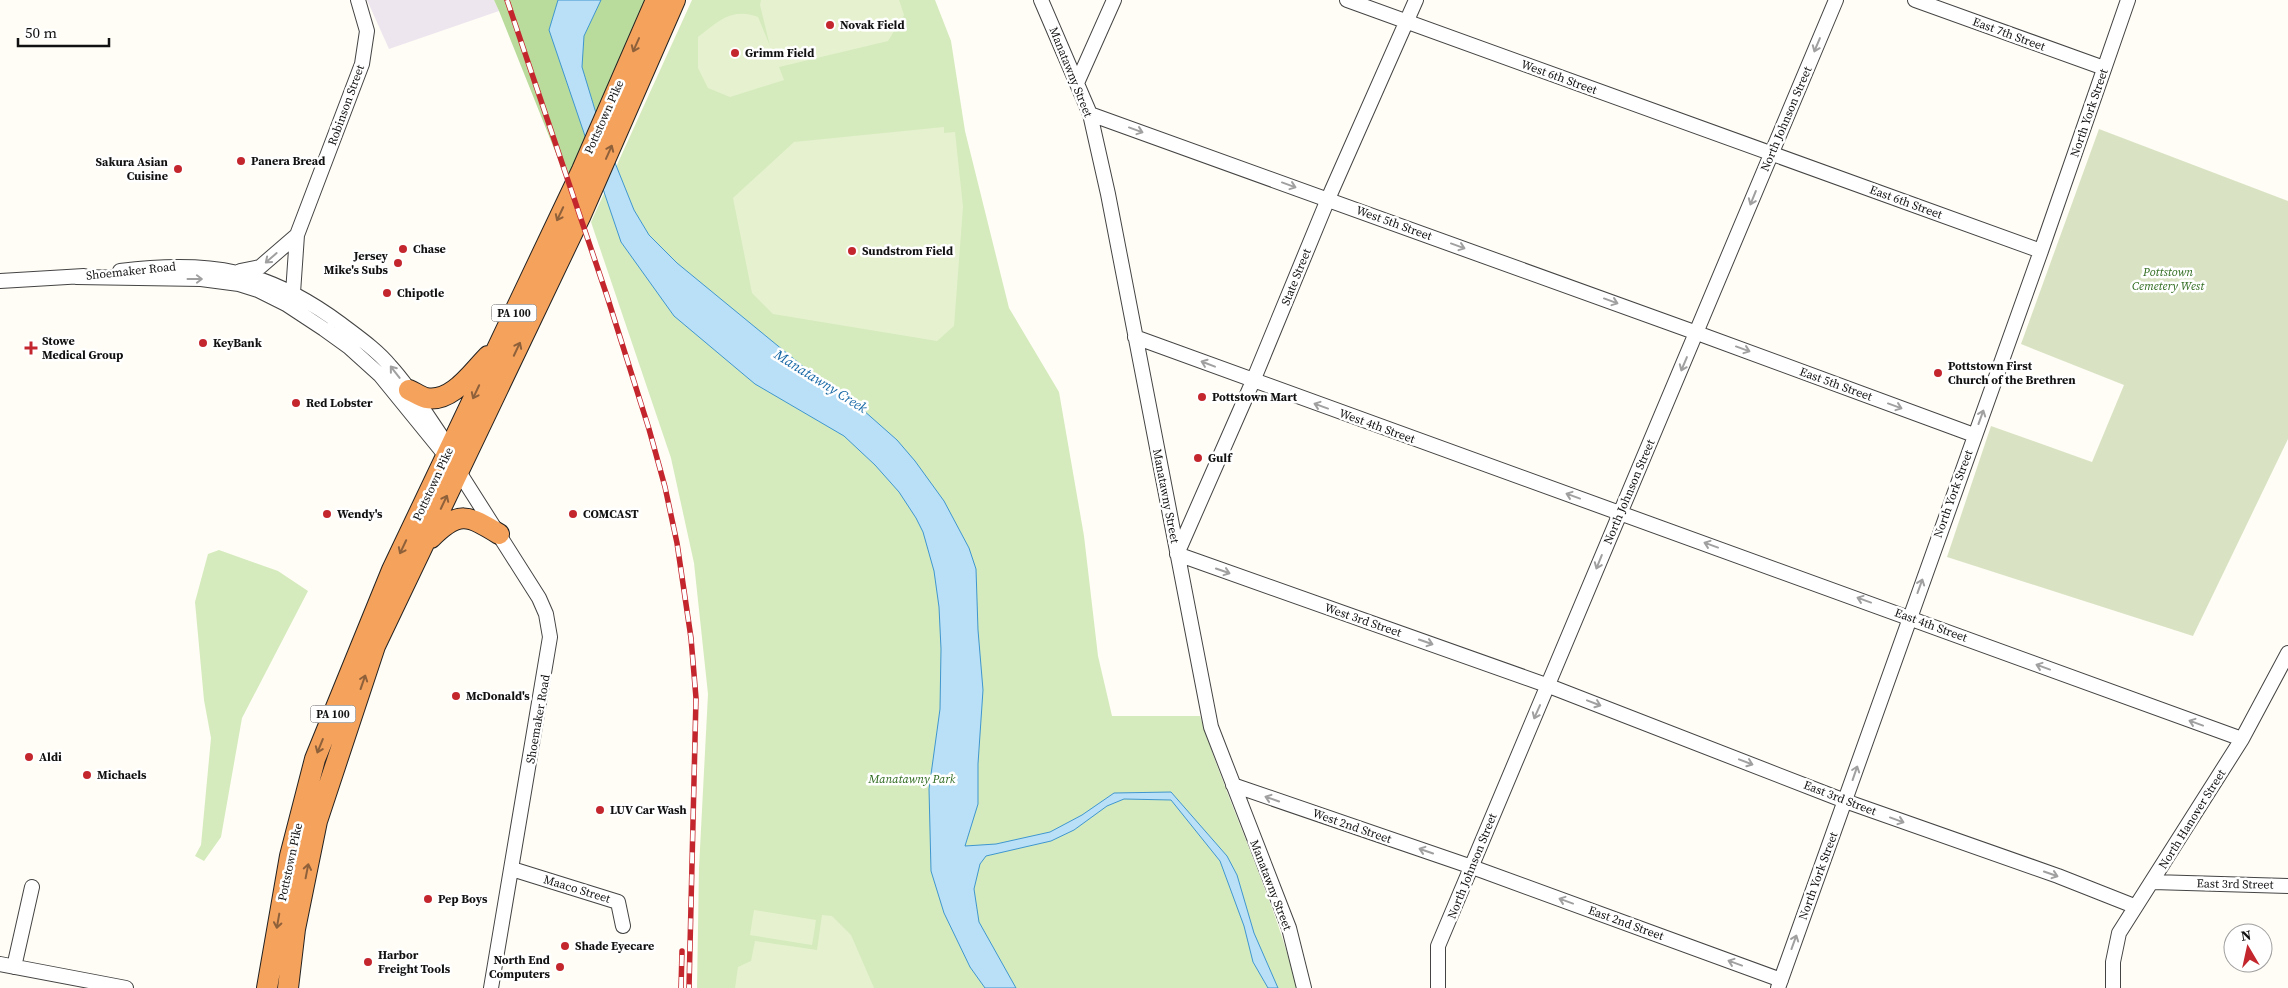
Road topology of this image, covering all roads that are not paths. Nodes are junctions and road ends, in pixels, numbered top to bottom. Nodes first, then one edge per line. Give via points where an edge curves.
1 (358, 0) edge
2 (656, 0) edge
3 (675, 0) edge
4 (1041, 0) edge
5 (1114, 0) edge
6 (1347, 0) edge
7 (1416, 0) edge
8 (1836, 0) edge
9 (1915, 0) edge
10 (2128, 0) edge
11 (1406, 23) junction
12 (2104, 68) junction
13 (1077, 84) junction
14 (1090, 114) junction
15 (1772, 153) junction
16 (1328, 199) junction
17 (297, 235) junction
18 (2041, 251) junction
19 (240, 271) junction
20 (76, 277) junction
21 (0, 281) edge
22 (290, 298) junction
23 (1697, 332) junction
24 (1135, 337) junction
25 (498, 346) junction
26 (1253, 381) junction
27 (409, 390) junction
28 (1974, 435) junction
29 (448, 452) junction
30 (459, 472) junction
31 (1619, 512) junction
32 (499, 534) junction
33 (424, 544) junction
34 (1177, 554) junction
35 (1910, 617) junction
36 (2288, 653) edge
37 (1548, 686) junction
38 (2242, 739) junction
39 (1232, 785) junction
40 (1845, 801) junction
41 (1472, 867) junction
42 (512, 869) junction
43 (2153, 882) junction
44 (2288, 886) edge
45 (32, 887) dead end
46 (2134, 906) junction
47 (623, 926) dead end
48 (0, 964) edge
49 (14, 967) junction
50 (1779, 984) edge
51 (126, 988) edge
52 (267, 988) edge
53 (288, 988) edge
54 (491, 988) edge
55 (1304, 988) edge
56 (1438, 988) edge
57 (2113, 988) edge

1 - 17 street, Robinson Street via 367,31 362,64
2 -> 25 highway, Pottstown Pike / PA 100 via 582,170
30 -> 3 highway, Pottstown Pike / PA 100 via 589,197
4 - 13 street, Manatawny Street
5 - 13 street
6 - 11 street, West 6th Street
7 - 11 street, State Street
8 -> 15 street, North Johnson Street
9 - 12 street, East 7th Street
10 - 12 street, North York Street
11 - 15 street, West 6th Street
11 - 16 street, State Street
12 - 18 street, North York Street
13 - 14 street, Manatawny Street
14 -> 16 street, West 5th Street
14 - 24 street, Manatawny Street
15 - 18 street, East 6th Street
15 -> 23 street, North Johnson Street
16 -> 23 street, West 5th Street
16 - 26 street, State Street
17 -> 19 street, Robinson Street via 260,267
17 - 22 street, Robinson Street
28 -> 18 street, North York Street
19 - 20 street, Shoemaker Road via 161,266
19 - 22 street, Shoemaker Road
20 - 21 street, Shoemaker Road
20 -> 22 street, Shoemaker Road via 222,281
27 -> 22 street, Shoemaker Road via 389,364 361,339 330,316
22 - 29 street, Shoemaker Road via 380,375
23 -> 28 street, East 5th Street
23 -> 31 street, North Johnson Street
26 -> 24 street, West 4th Street
24 - 34 street, Manatawny Street
25 - 27 highway via 452,392 438,398 426,398
25 -> 29 highway, Pottstown Pike / PA 100
31 -> 26 street, West 4th Street
26 - 34 street, State Street
27 - 29 street, Shoemaker Road
35 -> 28 street, North York Street
29 - 30 street, Shoemaker Road
29 -> 52 highway, Pottstown Pike / PA 100 via 392,570 315,759 290,856
30 - 32 street, Shoemaker Road
33 -> 30 highway, Pottstown Pike / PA 100
35 -> 31 street, East 4th Street
31 -> 37 street, North Johnson Street
32 - 33 highway via 464,517 444,525
32 - 42 street, Shoemaker Road via 539,598 550,637
53 -> 33 highway, Pottstown Pike / PA 100 via 295,929 317,820 376,646
34 -> 37 street, West 3rd Street
34 - 39 street, Manatawny Street via 1211,727
38 -> 35 street, East 4th Street
40 -> 35 street, North York Street
36 - 38 street, North Hanover Street
37 -> 40 street, East 3rd Street
37 -> 41 street, North Johnson Street
38 - 43 street, North Hanover Street
41 -> 39 street, West 2nd Street
39 - 55 street, Manatawny Street via 1288,928
40 -> 46 street, East 3rd Street
50 -> 40 street, North York Street
50 -> 41 street, East 2nd Street
41 - 56 street, North Johnson Street via 1438,946
42 - 47 street, Maaco Street via 618,902
42 - 54 street, Shoemaker Road
43 - 44 street, East 3rd Street
43 - 46 street, North Hanover Street
45 - 49 street
46 - 57 street, North Hanover Street via 2119,933 2113,962
48 - 49 street
49 - 51 street

